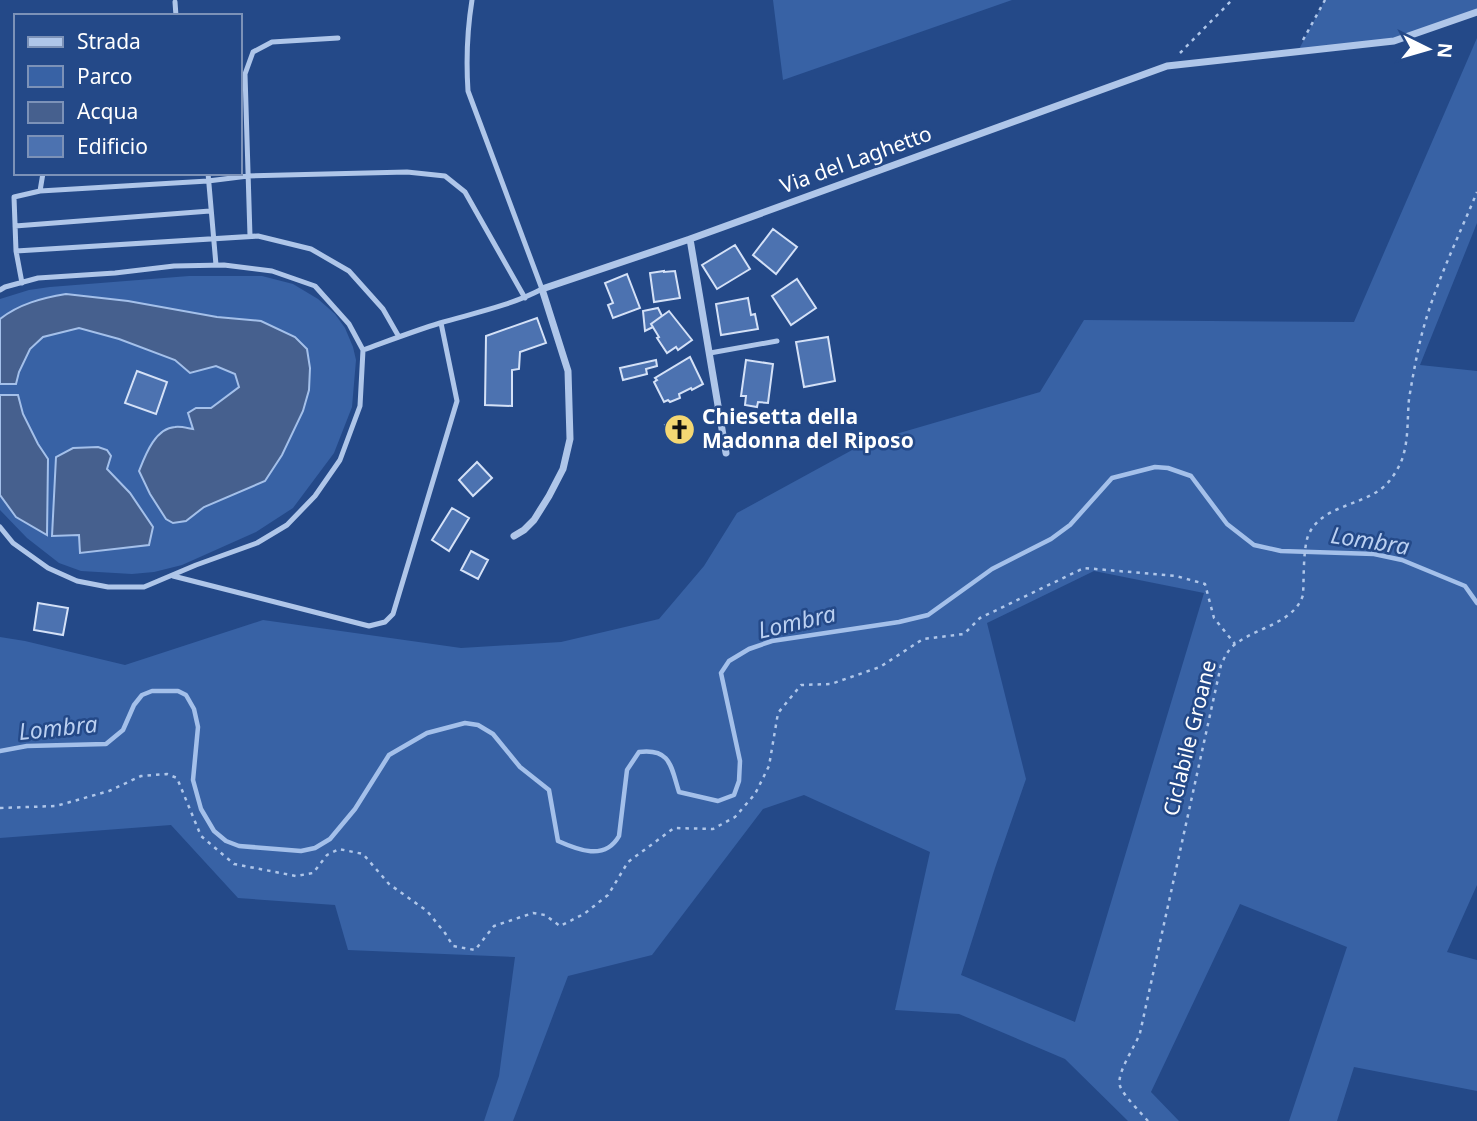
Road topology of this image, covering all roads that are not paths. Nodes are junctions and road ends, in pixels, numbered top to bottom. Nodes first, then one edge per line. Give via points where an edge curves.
1 (472, 0) edge
2 (175, 2) dead end
3 (1477, 12) edge
4 (176, 14) edge
5 (338, 38) dead end
6 (43, 175) edge
7 (208, 175) edge
8 (248, 176) junction
9 (208, 181) junction
10 (40, 191) junction
11 (210, 211) junction
12 (15, 226) junction
13 (250, 236) junction
14 (214, 239) junction
15 (690, 239) junction
16 (16, 251) junction
17 (216, 265) junction
18 (22, 283) junction
19 (542, 289) junction
20 (0, 290) edge
21 (525, 298) junction
22 (441, 323) junction
23 (400, 337) junction
24 (777, 341) dead end
25 (363, 350) junction
26 (710, 353) junction
27 (726, 453) dead end
28 (0, 527) edge
29 (514, 536) dead end
30 (170, 576) junction

1 - 19 lane via 468,91
2 - 4 lane
3 - 15 street, Via del Laghetto via 1394,41 1167,66
5 - 8 lane via 272,42 253,52 245,74
6 - 10 lane
7 - 9 lane
8 - 9 lane
8 - 13 lane
8 - 21 lane via 407,172 445,176 465,191
9 - 10 lane
9 - 11 lane
10 - 12 lane via 14,197
11 - 12 lane
11 - 14 lane
12 - 16 lane
13 - 14 lane
13 - 23 lane via 311,249 349,271 383,309
14 - 16 lane
14 - 17 lane
15 - 19 street, Via del Laghetto
15 - 26 street
16 - 18 lane
17 - 18 lane via 38,278
17 - 25 lane via 272,271 315,286 349,324
18 - 20 lane
19 - 21 lane
19 - 29 street via 568,371 570,439 563,469 549,496 534,520
21 - 22 lane
22 - 23 lane
22 - 30 lane via 457,401 393,614 385,622 369,626
23 - 25 lane
24 - 26 lane
25 - 30 lane via 359,406 340,460 316,496 287,525 257,543
26 - 27 street
28 - 30 lane via 13,543 48,568 77,581 144,587

